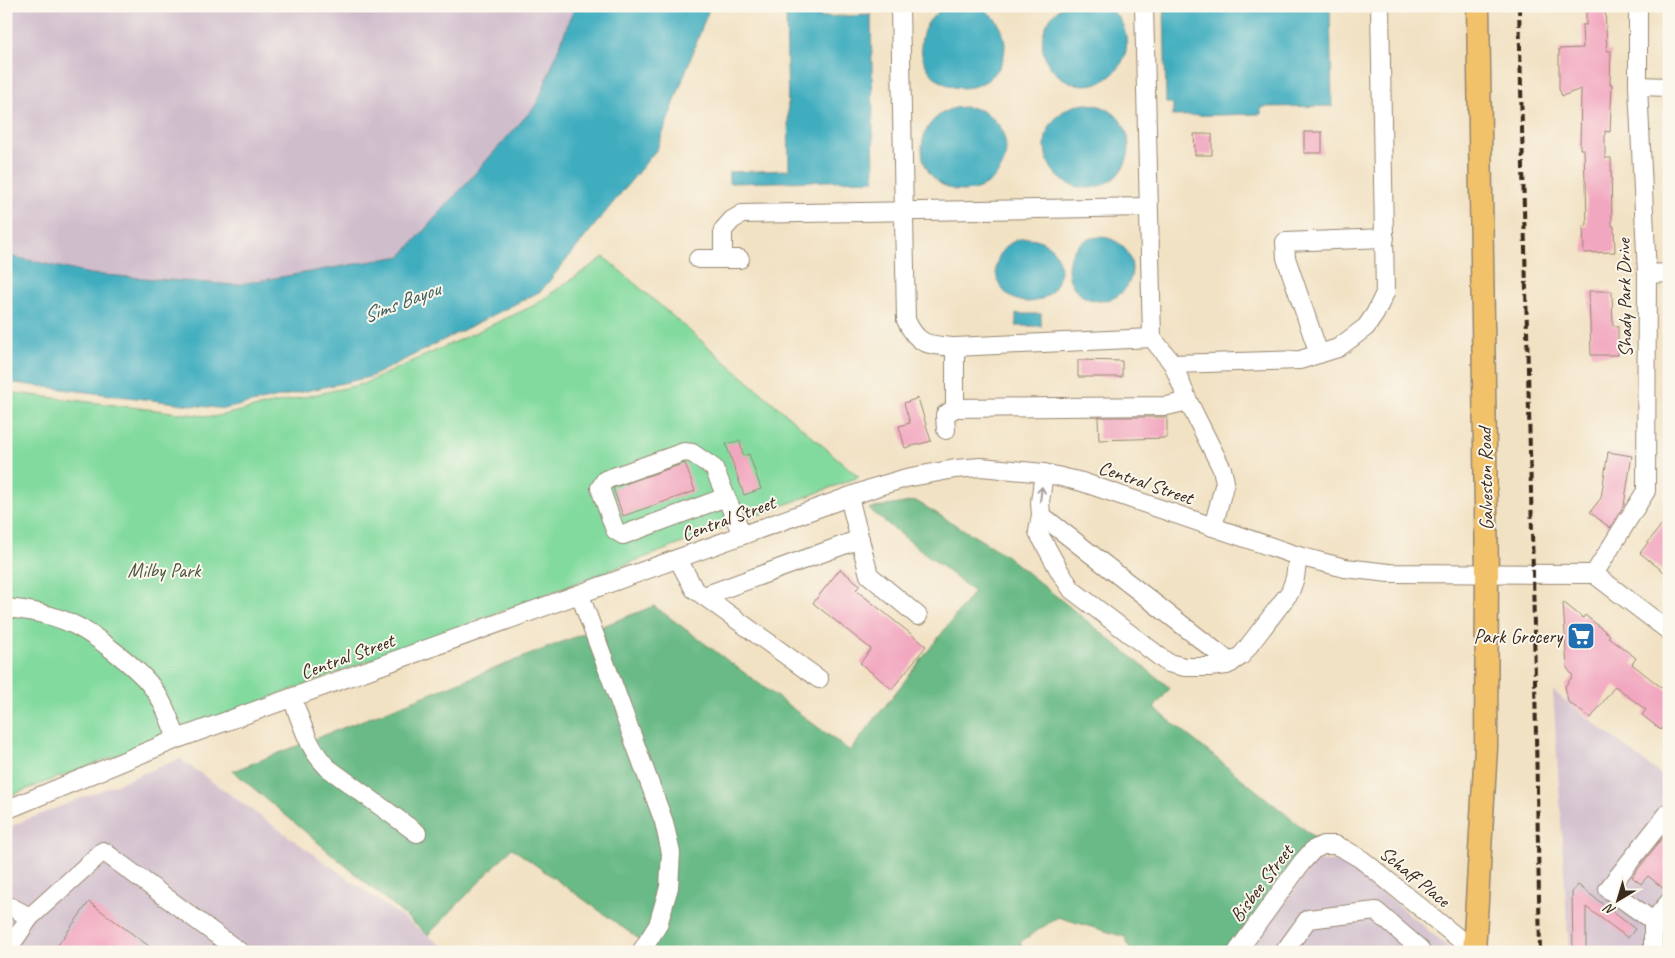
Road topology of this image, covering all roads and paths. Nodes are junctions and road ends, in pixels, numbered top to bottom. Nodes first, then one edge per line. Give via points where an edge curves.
1 (900, 6) edge
2 (1144, 6) edge
3 (1380, 6) edge
4 (1478, 6) edge
5 (1638, 6) edge
6 (1638, 86) junction
7 (1669, 87) edge
8 (1148, 207) junction
9 (904, 210) junction
10 (1385, 238) junction
11 (698, 259) dead end
12 (1669, 273) edge
13 (1647, 274) junction
14 (1152, 338) junction
15 (954, 347) junction
16 (1319, 354) junction
17 (1173, 364) junction
18 (1188, 400) junction
19 (955, 408) junction
20 (946, 430) dead end
21 (1044, 473) junction
22 (726, 497) junction
23 (848, 497) junction
24 (1041, 516) junction
25 (1213, 527) junction
26 (742, 535) junction
27 (860, 539) junction
28 (1298, 556) junction
29 (678, 559) junction
30 (1487, 573) junction
31 (1594, 574) junction
32 (580, 595) junction
33 (704, 596) junction
34 (6, 608) edge
35 (918, 616) dead end
36 (1669, 631) edge
37 (1231, 663) junction
38 (819, 679) dead end
39 (292, 698) junction
40 (177, 739) junction
41 (6, 810) edge
42 (1669, 812) edge
43 (418, 833) dead end
44 (1323, 844) joint
45 (1669, 902) edge
46 (11, 907) dead end
47 (30, 917) junction
48 (1654, 922) junction
49 (9, 943) edge
50 (1654, 951) edge
51 (240, 952) edge
52 (641, 952) edge
53 (1237, 952) edge
54 (1284, 952) edge
55 (1420, 952) edge
56 (1474, 952) edge

1 - 9 street
2 - 8 street
3 - 10 street
4 - 30 main road, Galveston Road
5 - 6 street, Shady Park Drive
6 - 7 street
6 - 13 street, Shady Park Drive
8 - 9 street
8 - 14 street
9 - 11 street via 742,214 723,230 732,259
9 - 15 street via 906,320 920,342
10 - 16 street via 1385,293 1375,314 1355,336 1338,348
10 - 16 street via 1285,242 1286,258
12 - 13 street
13 - 31 street, Shady Park Drive via 1646,491
14 - 15 street
14 - 17 street
15 - 19 street
16 - 17 street via 1300,360
17 - 18 street
18 - 19 street via 1167,406
18 - 25 street via 1222,469 1225,482
19 - 20 street via 944,414
21 - 23 street, Central Street via 981,467 955,469 906,478
24 -> 21 street
21 - 25 street, Central Street via 1082,482
22 - 22 street via 714,468 692,453 684,452 605,480 600,488 615,530 623,534
22 - 26 street
23 - 26 street, Central Street
23 - 27 street
24 - 37 street
24 - 37 street via 1038,532 1072,590 1168,663 1185,667
25 - 28 street, Central Street
26 - 29 street, Central Street
27 - 33 street
27 - 35 street via 872,579
28 - 30 street, Central Street via 1345,568 1389,573
28 - 37 street via 1290,592 1241,656
29 - 32 street, Central Street
29 - 33 street via 694,589
30 - 31 street, Central Street
30 - 56 main road, Galveston Road via 1486,748
31 - 36 street
32 - 39 street, Central Street
32 - 52 street via 664,822 671,854 669,887 658,925
33 - 38 street
34 - 40 street via 27,610 72,623 122,658 152,687 167,712
39 - 40 street, Central Street
39 - 43 street via 319,759
40 - 41 street, Central Street
42 - 48 street via 1608,889
44 - 53 street, Bisbee Street via 1302,862
44 - 56 street, Schaff Place via 1334,845 1360,859
45 - 48 street
46 - 47 street
47 - 49 street
47 - 51 street via 103,851
48 - 50 street
54 - 55 street via 1308,920 1376,911

